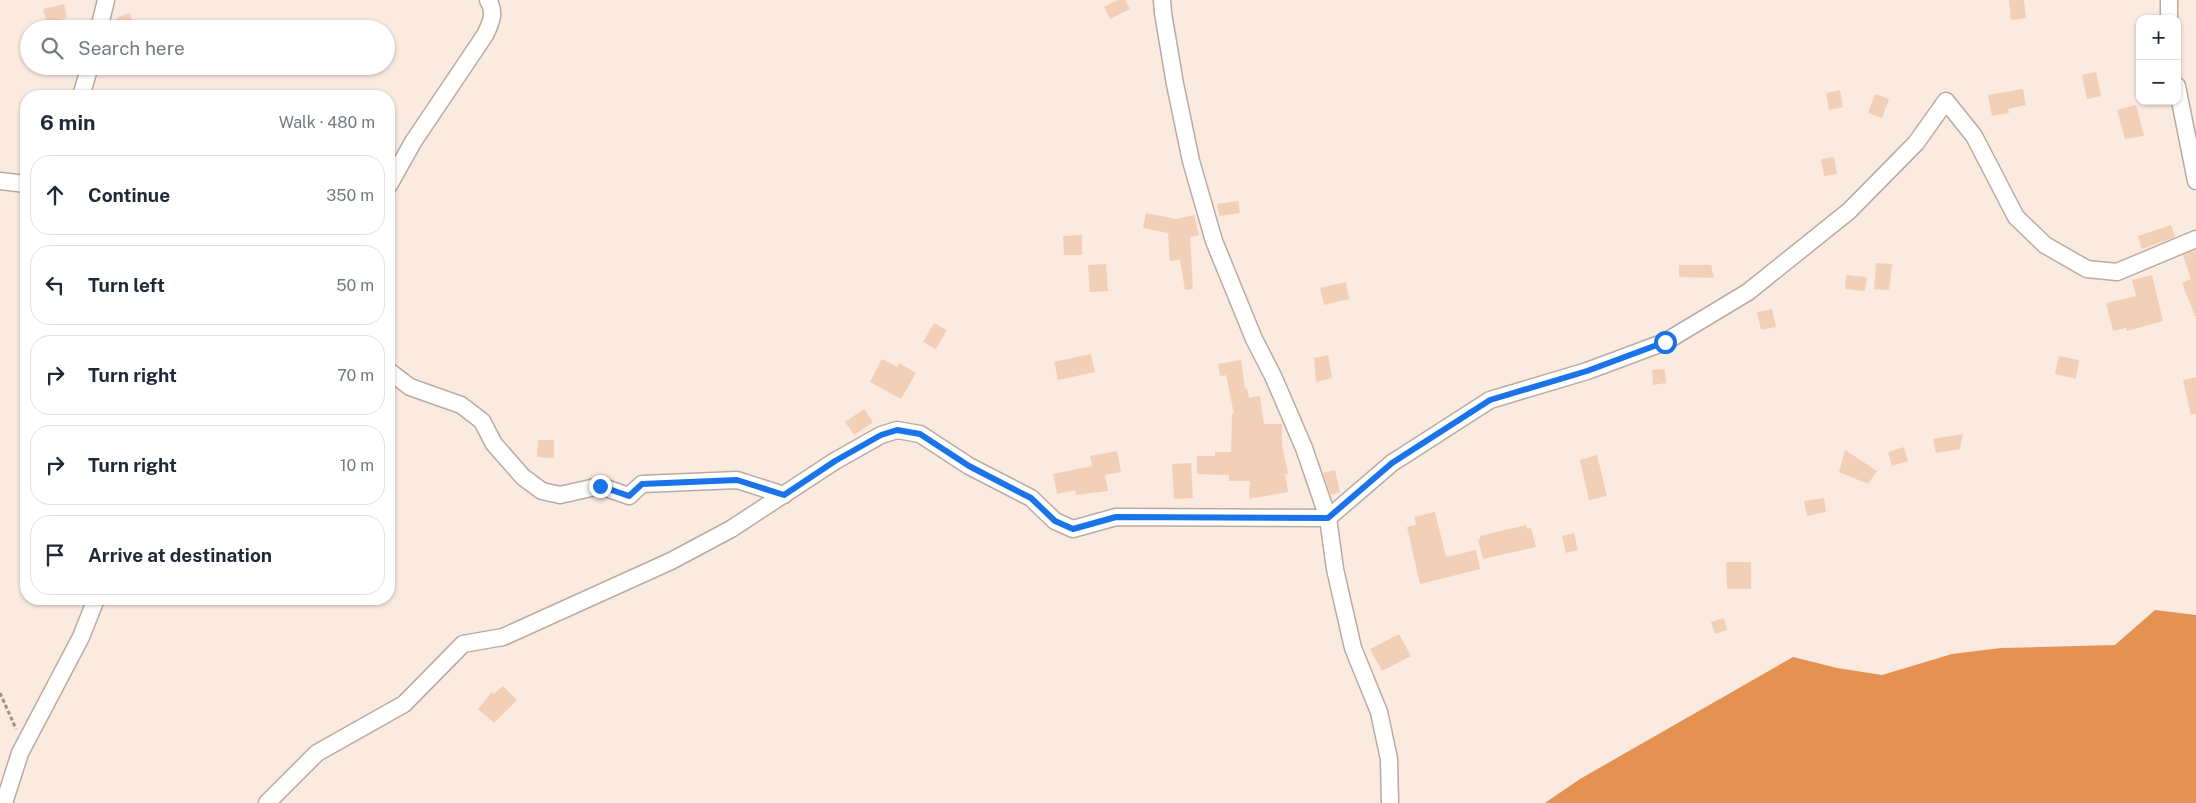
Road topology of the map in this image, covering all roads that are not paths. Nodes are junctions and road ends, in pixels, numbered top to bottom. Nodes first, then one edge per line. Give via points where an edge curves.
1 (106, 0) edge
2 (488, 0) edge
3 (1162, 0) edge
4 (2169, 0) edge
5 (2169, 15) edge
6 (101, 20) edge
7 (87, 75) edge
8 (83, 90) edge
9 (2181, 105) edge
10 (395, 174) edge
11 (0, 181) edge
12 (2196, 181) edge
13 (20, 183) edge
14 (2196, 239) edge
15 (395, 376) edge
16 (784, 495) junction
17 (1328, 518) junction
18 (94, 605) edge
19 (4, 803) edge
20 (267, 803) edge
21 (1390, 803) edge

1 - 6 street
2 - 10 street via 492,6 493,21
3 - 17 street via 1191,161 1214,241 1304,448
4 - 5 street
7 - 8 street
9 - 12 street
11 - 13 street
14 - 17 street via 2117,272 2087,269 2045,245 2016,217 1974,136 1946,102 1916,143 1849,210 1748,292 1665,342 1587,371 1490,400 1392,463
15 - 16 street via 410,388 461,405 482,421 494,444 523,477 542,491 560,495 600,486 629,496 642,484 737,480
16 - 17 street via 835,461 881,435 897,430 920,434 969,466 1031,498 1055,521 1073,529 1116,517
16 - 20 street via 731,529 671,561 502,637 463,644 404,704 317,753
17 - 21 street via 1335,570 1353,648 1379,712 1389,759
18 - 19 street via 81,637 20,754

